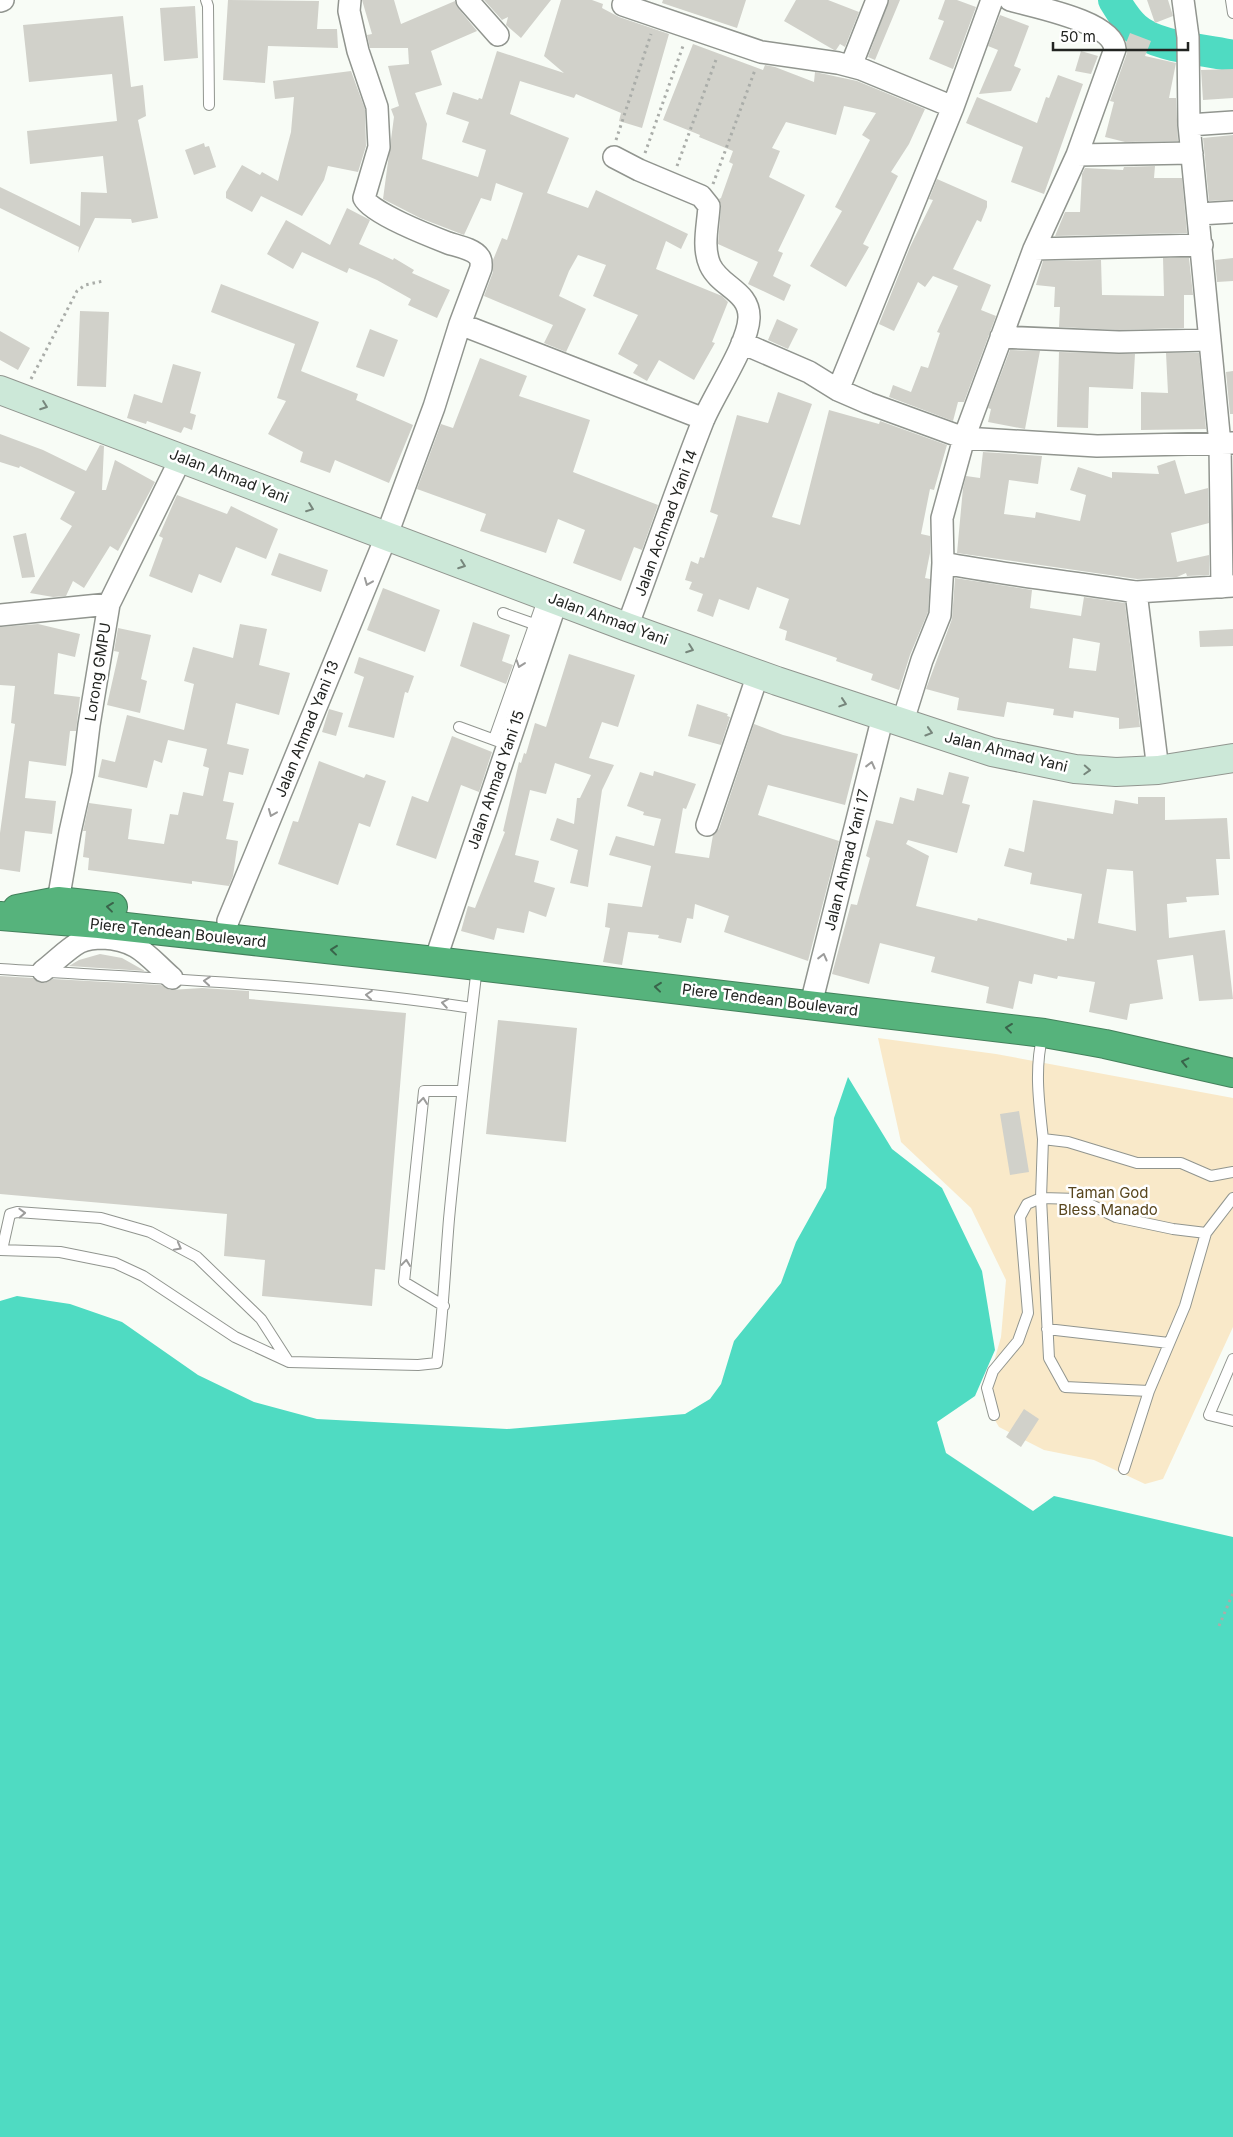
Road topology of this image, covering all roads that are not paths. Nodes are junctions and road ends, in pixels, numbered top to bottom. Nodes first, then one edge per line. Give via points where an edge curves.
1 (206, 0) edge
2 (350, 0) edge
3 (467, 0) edge
4 (877, 0) edge
5 (992, 0) edge
6 (1010, 0) edge
7 (1183, 0) edge
8 (1231, 0) edge
9 (623, 5) dead end
10 (1233, 14) edge
11 (498, 36) dead end
12 (851, 66) junction
13 (209, 105) dead end
14 (953, 107) junction
15 (1233, 122) edge
16 (1189, 126) junction
17 (614, 151) road end
18 (1192, 152) junction
19 (1077, 155) junction
20 (1233, 212) edge
21 (1199, 214) junction
22 (1202, 245) junction
23 (1034, 249) junction
24 (460, 324) junction
25 (1001, 337) junction
26 (1210, 340) junction
27 (742, 342) junction
28 (838, 390) junction
29 (10, 394) edge
30 (704, 419) junction
31 (964, 438) junction
32 (1227, 443) edge
33 (181, 458) junction
34 (386, 537) junction
35 (943, 563) junction
36 (1228, 587) edge
37 (1136, 592) junction
38 (551, 598) junction
39 (109, 604) junction
40 (504, 613) dead end
41 (0, 615) edge
42 (534, 624) junction
43 (627, 627) junction
44 (758, 674) junction
45 (513, 707) junction
46 (893, 720) junction
47 (459, 727) dead end
48 (501, 742) junction
49 (1233, 758) edge
50 (1158, 770) junction
51 (707, 825) dead end
52 (0, 914) edge
53 (228, 921) junction
54 (64, 922) junction
55 (161, 930) junction
56 (138, 947) junction
57 (304, 947) junction
58 (435, 960) junction
59 (477, 967) junction
60 (0, 969) edge
61 (43, 972) junction
62 (172, 978) junction
63 (811, 1004) junction
64 (472, 1008) junction
65 (1041, 1042) junction
66 (1233, 1073) edge
67 (461, 1091) junction
68 (1042, 1139) junction
69 (1233, 1172) edge
70 (1041, 1198) junction
71 (1233, 1198) edge
72 (1206, 1233) junction
73 (1, 1250) edge
74 (444, 1306) junction
75 (1047, 1329) junction
76 (1169, 1343) junction
77 (1233, 1359) edge
78 (289, 1362) junction
79 (1148, 1391) junction
80 (994, 1415) dead end
81 (1233, 1421) edge
82 (1124, 1469) dead end

1 - 13 lane
2 - 24 street, Jalan Ahmad Yani 13 via 358,51 377,107 379,147 364,198 371,207 479,256 481,268
3 - 11 street
4 - 12 street
5 - 14 street
6 - 19 street, Jalan Ahmad Yani 17 via 1094,25 1111,36 1114,42 1115,48
7 - 16 street via 1188,37
8 - 10 lane
9 - 12 street via 761,52
12 - 14 street
14 - 28 street
15 - 16 street
16 - 18 street
17 - 27 street, Jalan Achmad Yani 14 via 639,170 702,196 706,201 709,206 706,243 710,266 719,278 744,297 747,306 748,329
18 - 19 street
18 - 21 street
19 - 23 street, Jalan Ahmad Yani 17
20 - 21 street
21 - 22 street
22 - 23 street
22 - 26 street
23 - 25 street, Jalan Ahmad Yani 17
24 - 30 street
24 - 34 street, Jalan Ahmad Yani 13 via 434,407
25 - 26 street via 1119,342
25 - 31 street, Jalan Ahmad Yani 17
26 - 32 street
27 - 28 street via 810,372
27 - 30 street, Jalan Achmad Yani 14
28 - 31 street
29 -> 33 main road, Jalan Ahmad Yani
30 - 43 street, Jalan Achmad Yani 14
31 - 32 street via 1097,446
31 - 35 street, Jalan Ahmad Yani 17 via 942,518
32 - 36 street
33 -> 34 main road, Jalan Ahmad Yani
33 - 39 street, Lorong GMPU
34 -> 38 main road, Jalan Ahmad Yani
34 -> 53 street, Jalan Ahmad Yani 13
35 - 37 street
35 - 46 street, Jalan Ahmad Yani 17 via 940,615
36 - 37 street
37 - 50 street
38 - 42 lane
38 - 43 main road, Jalan Ahmad Yani
38 - 45 street, Jalan Ahmad Yani 15
39 - 41 street
39 - 54 street, Lorong GMPU via 83,774 70,832
40 - 42 lane
42 -> 45 lane
43 -> 44 main road, Jalan Ahmad Yani
44 -> 46 main road, Jalan Ahmad Yani
44 - 51 street
45 - 48 street, Jalan Ahmad Yani 15
46 -> 50 main road, Jalan Ahmad Yani via 992,752 1075,769 1116,772
63 -> 46 street, Jalan Ahmad Yani 17
47 - 48 lane
48 - 58 street, Jalan Ahmad Yani 15
49 - 50 main road, Jalan Ahmad Yani
52 - 54 highway
53 -> 54 highway, Piere Tendean Boulevard
53 - 57 highway, Piere Tendean Boulevard via 249,931
54 - 55 highway, Piere Tendean Boulevard
54 - 56 street via 99,938 127,941
54 - 61 street
55 - 56 street
55 - 57 highway, Piere Tendean Boulevard
56 - 62 street
58 -> 57 highway, Piere Tendean Boulevard
58 - 59 highway, Piere Tendean Boulevard
63 -> 59 highway, Piere Tendean Boulevard
59 - 64 lane
60 - 61 lane
61 - 62 lane
64 -> 62 lane via 417,999
65 -> 63 highway, Piere Tendean Boulevard
64 - 67 lane
66 -> 65 highway, Piere Tendean Boulevard via 1105,1044
65 - 68 lane via 1037,1088
67 - 74 lane
74 -> 67 lane via 404,1282 424,1091
68 - 69 lane via 1068,1142 1137,1163 1181,1163 1211,1176
68 - 70 lane
70 - 72 lane via 1079,1200 1116,1216
70 - 75 lane
70 - 80 lane via 1027,1204 1020,1217 1028,1313 1018,1341 993,1371 987,1388
71 - 72 lane
72 - 76 lane via 1185,1306
73 - 78 lane via 60,1252 115,1262 143,1276 235,1337
73 -> 78 lane via 10,1214 17,1212 101,1218 150,1232 197,1257 261,1319
74 - 78 lane via 437,1362
75 - 76 lane
75 - 79 lane via 1049,1358 1065,1387
76 - 79 lane
77 - 81 lane via 1209,1415
79 - 82 lane

